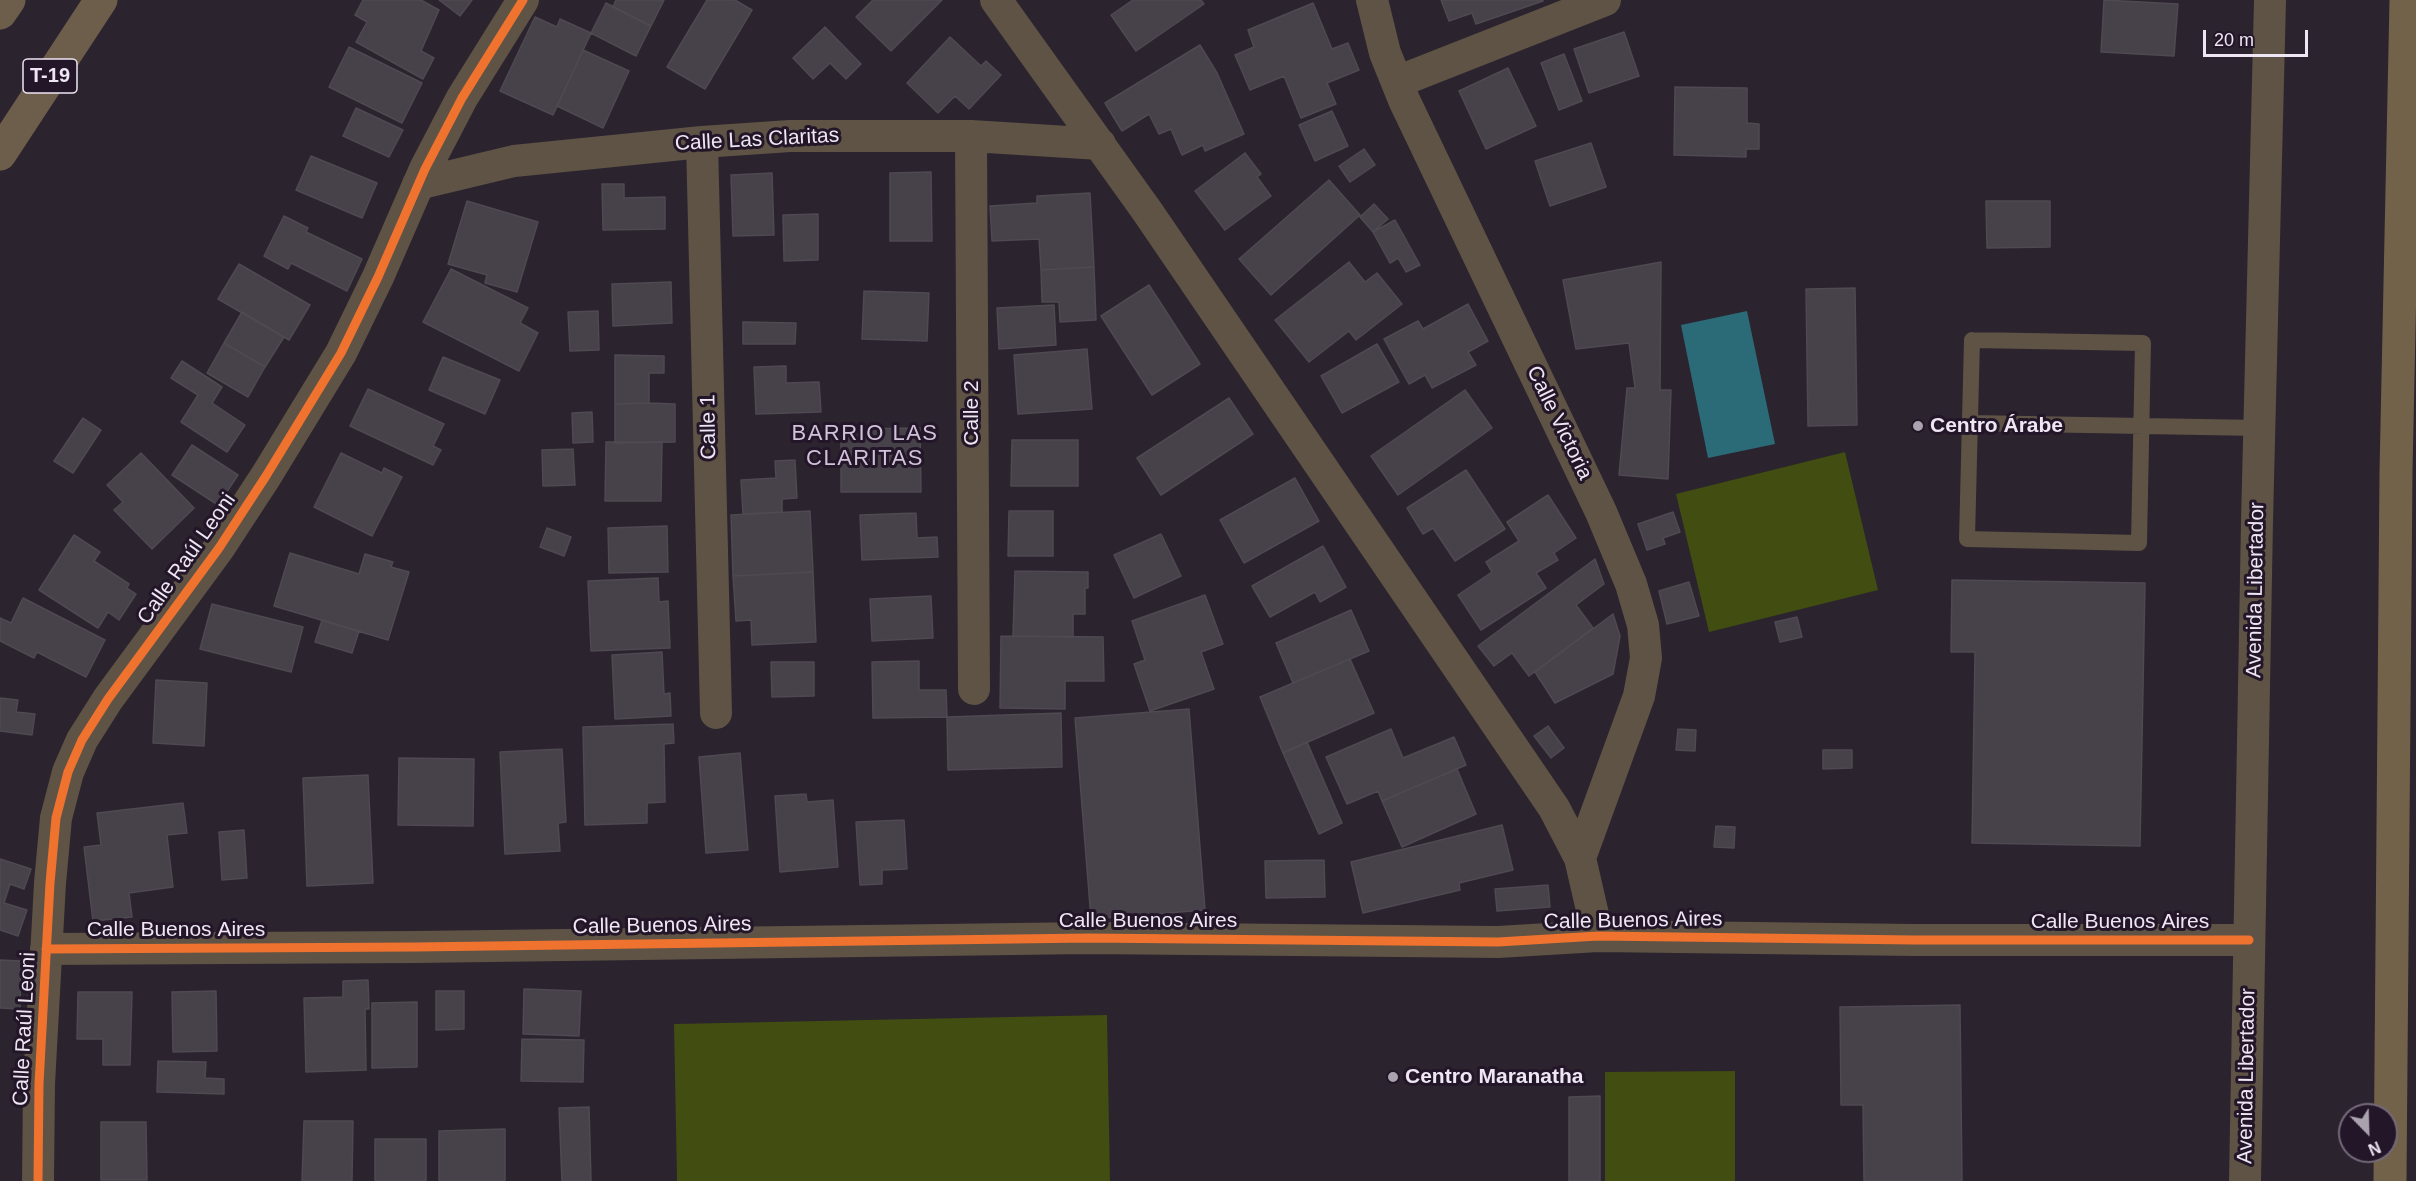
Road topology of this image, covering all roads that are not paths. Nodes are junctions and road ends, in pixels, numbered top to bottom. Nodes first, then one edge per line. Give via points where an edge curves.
1 (9, 0) edge
2 (101, 0) edge
3 (523, 0) edge
4 (996, 0) edge
5 (1372, 0) edge
6 (1605, 0) edge
7 (2270, 0) edge
8 (2406, 0) edge
9 (0, 13) edge
10 (1397, 82) junction
11 (971, 136) junction
12 (702, 142) junction
13 (1100, 144) junction
14 (0, 154) edge
15 (418, 184) junction
16 (1970, 423) junction
17 (2141, 426) junction
18 (2259, 428) junction
19 (974, 689) dead end
20 (716, 713) dead end
21 (1580, 858) junction
22 (1598, 936) junction
23 (2249, 940) junction
24 (46, 949) junction
25 (38, 1181) edge
26 (2245, 1181) edge
27 (2390, 1181) edge

1 - 9 highway
2 - 14 highway, T-19
3 - 15 street, Calle Raúl Leoni via 462,98
4 - 13 street
5 - 10 street, Calle Victoria
6 - 10 street
7 - 18 street, Avenida Libertador
8 - 27 main road via 2396,460
10 - 21 street, Calle Victoria via 1601,512 1643,624 1646,658 1639,696
11 - 12 street, Calle Las Claritas via 790,136
11 - 13 street, Calle Las Claritas
11 - 19 street, Calle 2
12 - 15 street, Calle Las Claritas via 514,161
12 - 20 street, Calle 1
13 - 21 street via 1535,779
15 - 24 street, Calle Raúl Leoni via 378,278 340,352 266,476 81,740 56,818
16 - 17 lane
16 - 17 lane via 1972,340 1983,340 2143,343
16 - 17 lane via 1967,539 2139,543
17 - 18 lane
18 - 23 street, Avenida Libertador
21 - 22 street
22 - 23 street, Calle Buenos Aires
22 - 24 street, Calle Buenos Aires via 1498,942 1089,938
23 - 26 street, Avenida Libertador
24 - 25 street, Calle Raúl Leoni

